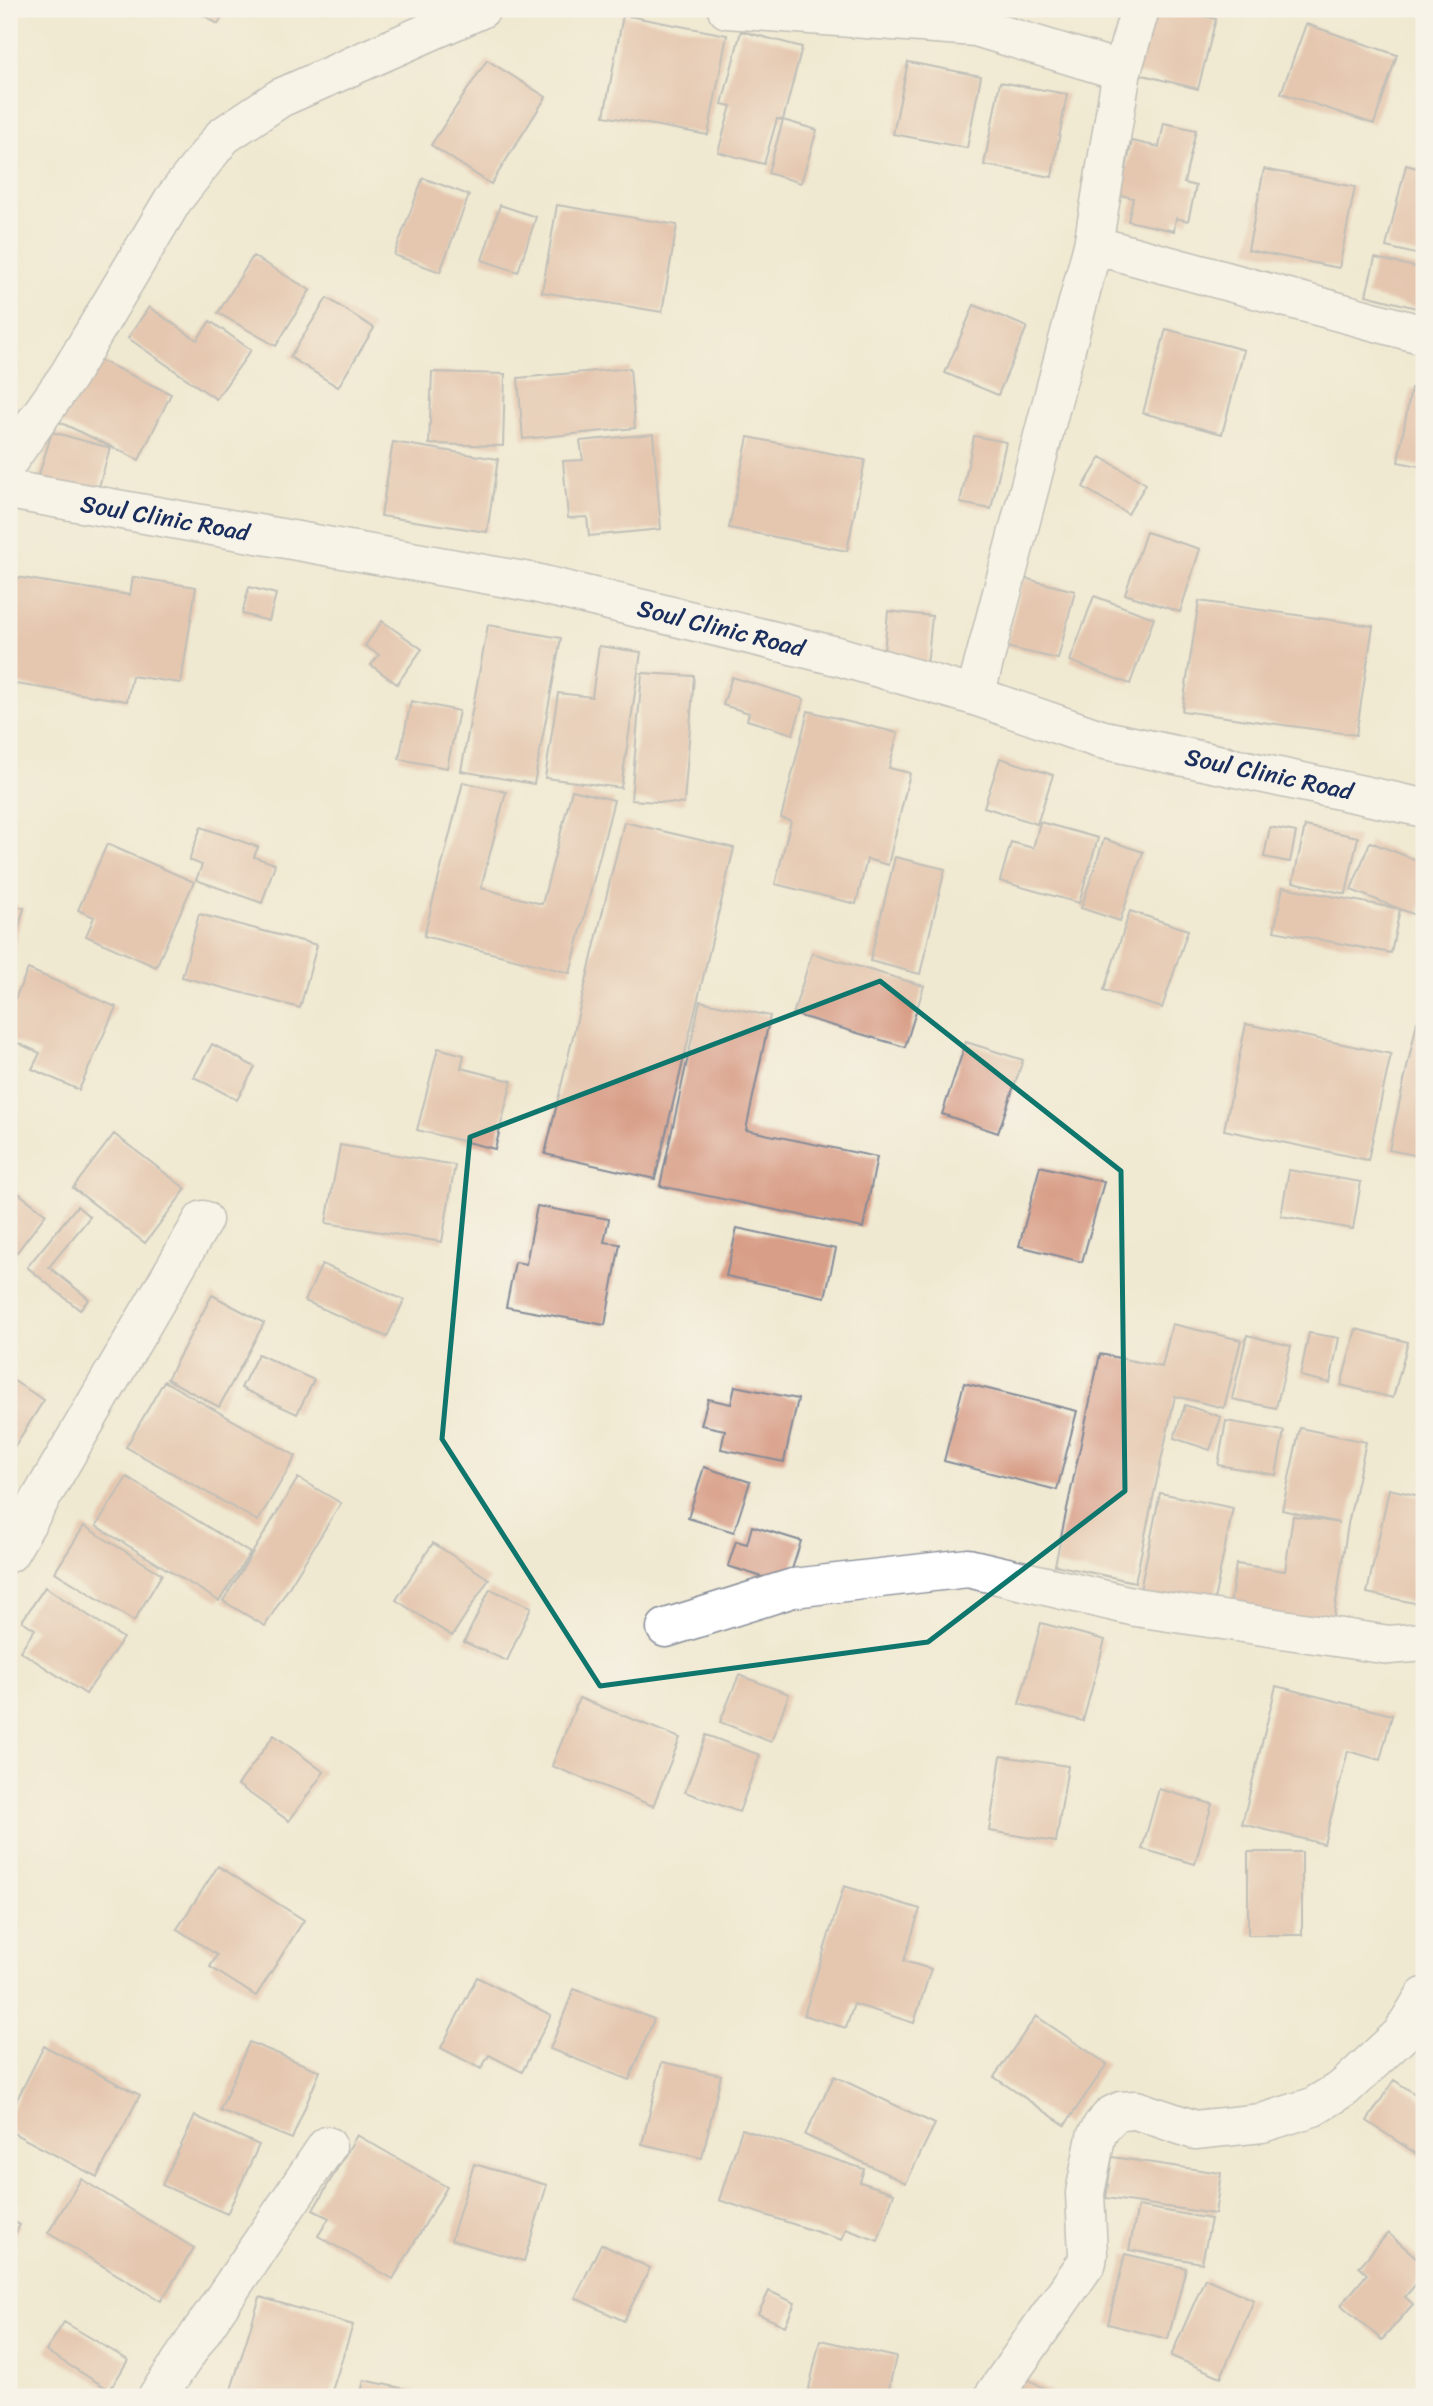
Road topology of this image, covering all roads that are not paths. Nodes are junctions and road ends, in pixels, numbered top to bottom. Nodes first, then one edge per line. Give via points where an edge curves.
1 (481, 9) edge
2 (727, 9) edge
3 (1140, 9) edge
4 (1122, 71) junction
5 (1093, 245) junction
6 (1424, 335) edge
7 (9, 460) edge
8 (9, 490) edge
9 (975, 696) junction
10 (1424, 807) edge
11 (203, 1220) dead end
12 (9, 1553) edge
13 (666, 1628) dead end
14 (1424, 1642) edge
15 (1424, 1997) edge
16 (327, 2146) dead end
17 (157, 2397) edge
18 (993, 2397) edge

1 - 7 street via 280,98 223,136 173,200 68,376
2 - 4 street via 976,27
3 - 4 street
4 - 5 street
5 - 6 street
5 - 9 street
8 - 9 street, Soul Clinic Road via 535,583 841,657
9 - 10 street, Soul Clinic Road via 1100,739
11 - 12 street
13 - 14 street via 793,1588 968,1568 1136,1607 1389,1645
15 - 18 street via 1401,2035 1344,2088 1313,2107 1262,2123 1195,2130 1136,2110 1112,2115 1096,2137 1085,2193 1087,2262
16 - 17 street

